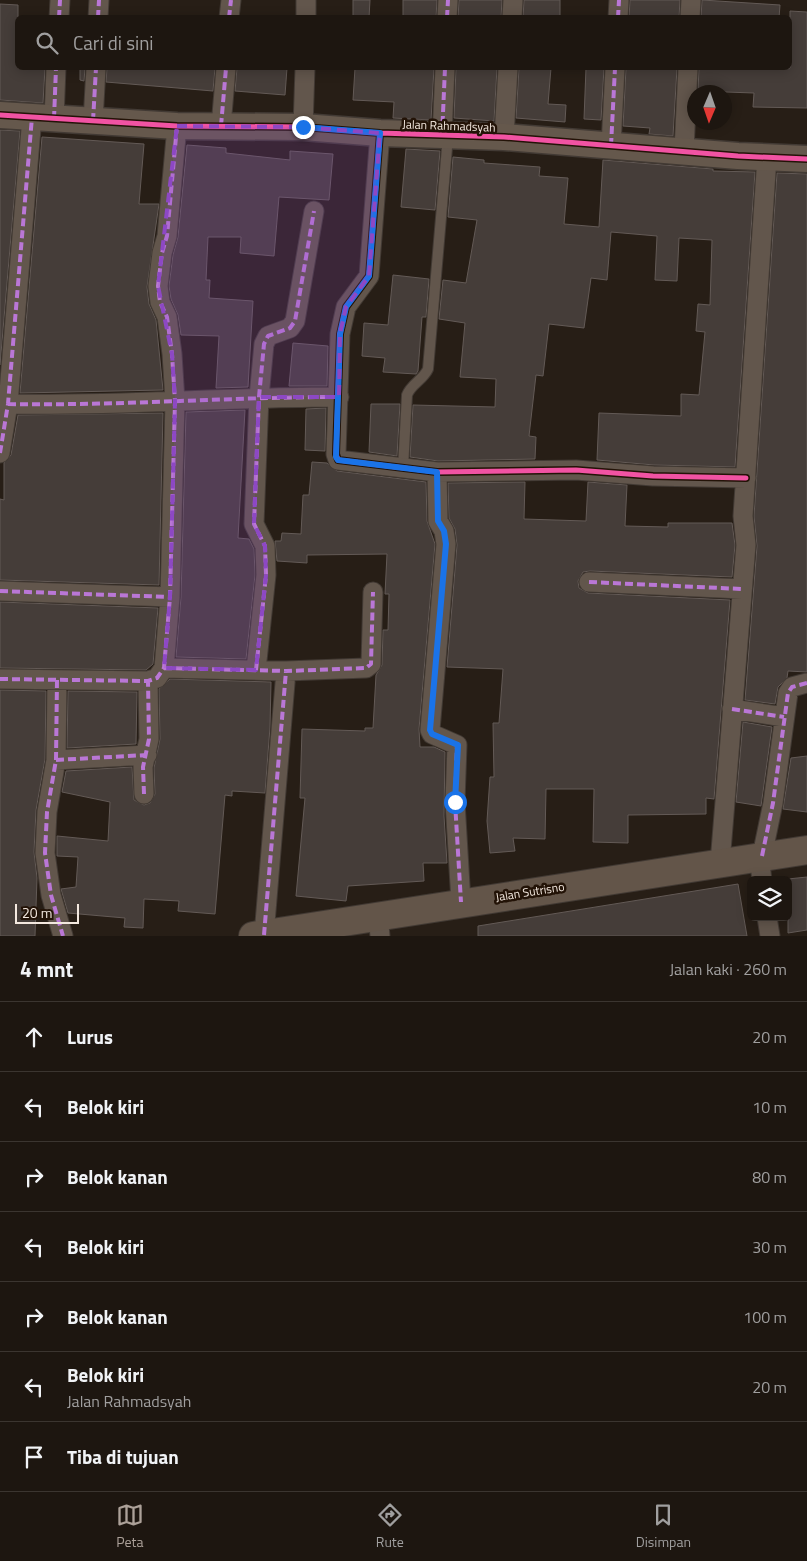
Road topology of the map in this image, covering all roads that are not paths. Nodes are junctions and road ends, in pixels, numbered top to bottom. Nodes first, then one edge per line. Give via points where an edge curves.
1 (60, 0) edge
2 (99, 0) edge
3 (231, 0) edge
4 (306, 0) edge
5 (448, 0) edge
6 (513, 0) edge
7 (619, 0) edge
8 (691, 0) edge
9 (59, 15) edge
10 (98, 15) edge
11 (230, 15) edge
12 (306, 15) edge
13 (447, 15) edge
14 (512, 15) edge
15 (618, 15) edge
16 (690, 15) edge
17 (55, 70) edge
18 (96, 70) edge
19 (226, 70) edge
20 (304, 70) edge
21 (445, 70) edge
22 (508, 70) edge
23 (615, 70) edge
24 (688, 70) edge
25 (0, 116) edge
26 (43, 118) junction
27 (93, 121) junction
28 (177, 126) junction
29 (221, 126) junction
30 (303, 127) junction
31 (380, 133) junction
32 (445, 136) junction
33 (504, 137) junction
34 (611, 146) junction
35 (684, 150) junction
36 (767, 157) junction
37 (807, 159) edge
38 (314, 211) dead end
39 (259, 397) junction
40 (339, 397) junction
41 (174, 401) junction
42 (8, 404) junction
43 (0, 453) edge
44 (403, 468) junction
45 (437, 472) junction
46 (746, 478) junction
47 (589, 582) dead end
48 (742, 588) junction
49 (0, 591) edge
50 (373, 592) dead end
51 (170, 598) junction
52 (164, 668) junction
53 (256, 670) junction
54 (286, 671) junction
55 (0, 678) edge
56 (57, 680) junction
57 (148, 681) junction
58 (807, 683) edge
59 (732, 709) junction
60 (784, 717) junction
61 (146, 755) junction
62 (56, 760) junction
63 (144, 794) dead end
64 (807, 850) edge
65 (720, 863) junction
66 (761, 864) edge
67 (460, 902) junction
68 (768, 921) edge
69 (379, 925) edge
70 (259, 935) edge
71 (63, 936) edge
72 (770, 936) edge

1 - 9 street
2 - 10 street
3 - 11 street
4 - 12 street
5 - 13 street
6 - 14 street
7 - 15 street
8 - 16 street
17 - 26 street
18 - 27 street
19 - 29 street
20 - 30 street
21 - 32 street
22 - 33 street
23 - 34 street
24 - 35 street
25 - 26 street, Jalan Rahmadsyah
26 - 27 street, Jalan Rahmadsyah
26 - 42 street
27 - 28 street, Jalan Rahmadsyah
28 - 29 street, Jalan Rahmadsyah
28 - 41 street via 167,236 158,286 160,302 167,317
29 - 30 street, Jalan Rahmadsyah
30 - 31 street, Jalan Rahmadsyah
31 - 32 street, Jalan Rahmadsyah
31 - 40 street via 369,276 346,307 340,334
32 - 33 street, Jalan Rahmadsyah
32 - 44 lane via 428,369 407,396
33 - 34 street, Jalan Rahmadsyah
34 - 35 street, Jalan Rahmadsyah
35 - 36 street, Jalan Rahmadsyah
36 - 37 street, Jalan Rahmadsyah
36 - 46 street
38 - 39 street via 295,321 290,328 265,339
39 - 40 street
39 - 41 street
39 - 53 street via 254,524 265,546 266,575
40 - 44 street via 338,460
41 - 42 street
41 - 51 street
42 - 43 street
44 - 45 street
45 - 46 street via 576,470
45 - 67 street via 438,521 446,544 430,730 432,734 458,745 455,802
46 - 48 street
47 - 48 street
48 - 59 street
49 - 51 street
50 - 54 street via 369,666
51 - 52 street
52 - 53 street
52 - 57 street via 157,678
53 - 54 street
54 - 70 street
55 - 56 street
56 - 57 street
56 - 62 street
57 - 61 street via 149,739
58 - 60 street via 790,689
59 - 60 street
59 - 65 street
60 - 66 street via 773,804
61 - 62 street
61 - 63 street
62 - 71 street via 47,812 45,853 51,895
64 - 66 main road, Jalan Sutrisno
65 - 66 main road, Jalan Sutrisno
65 - 67 main road, Jalan Sutrisno
67 - 69 main road, Jalan Sutrisno
68 - 72 street
69 - 70 main road, Jalan Sutrisno

